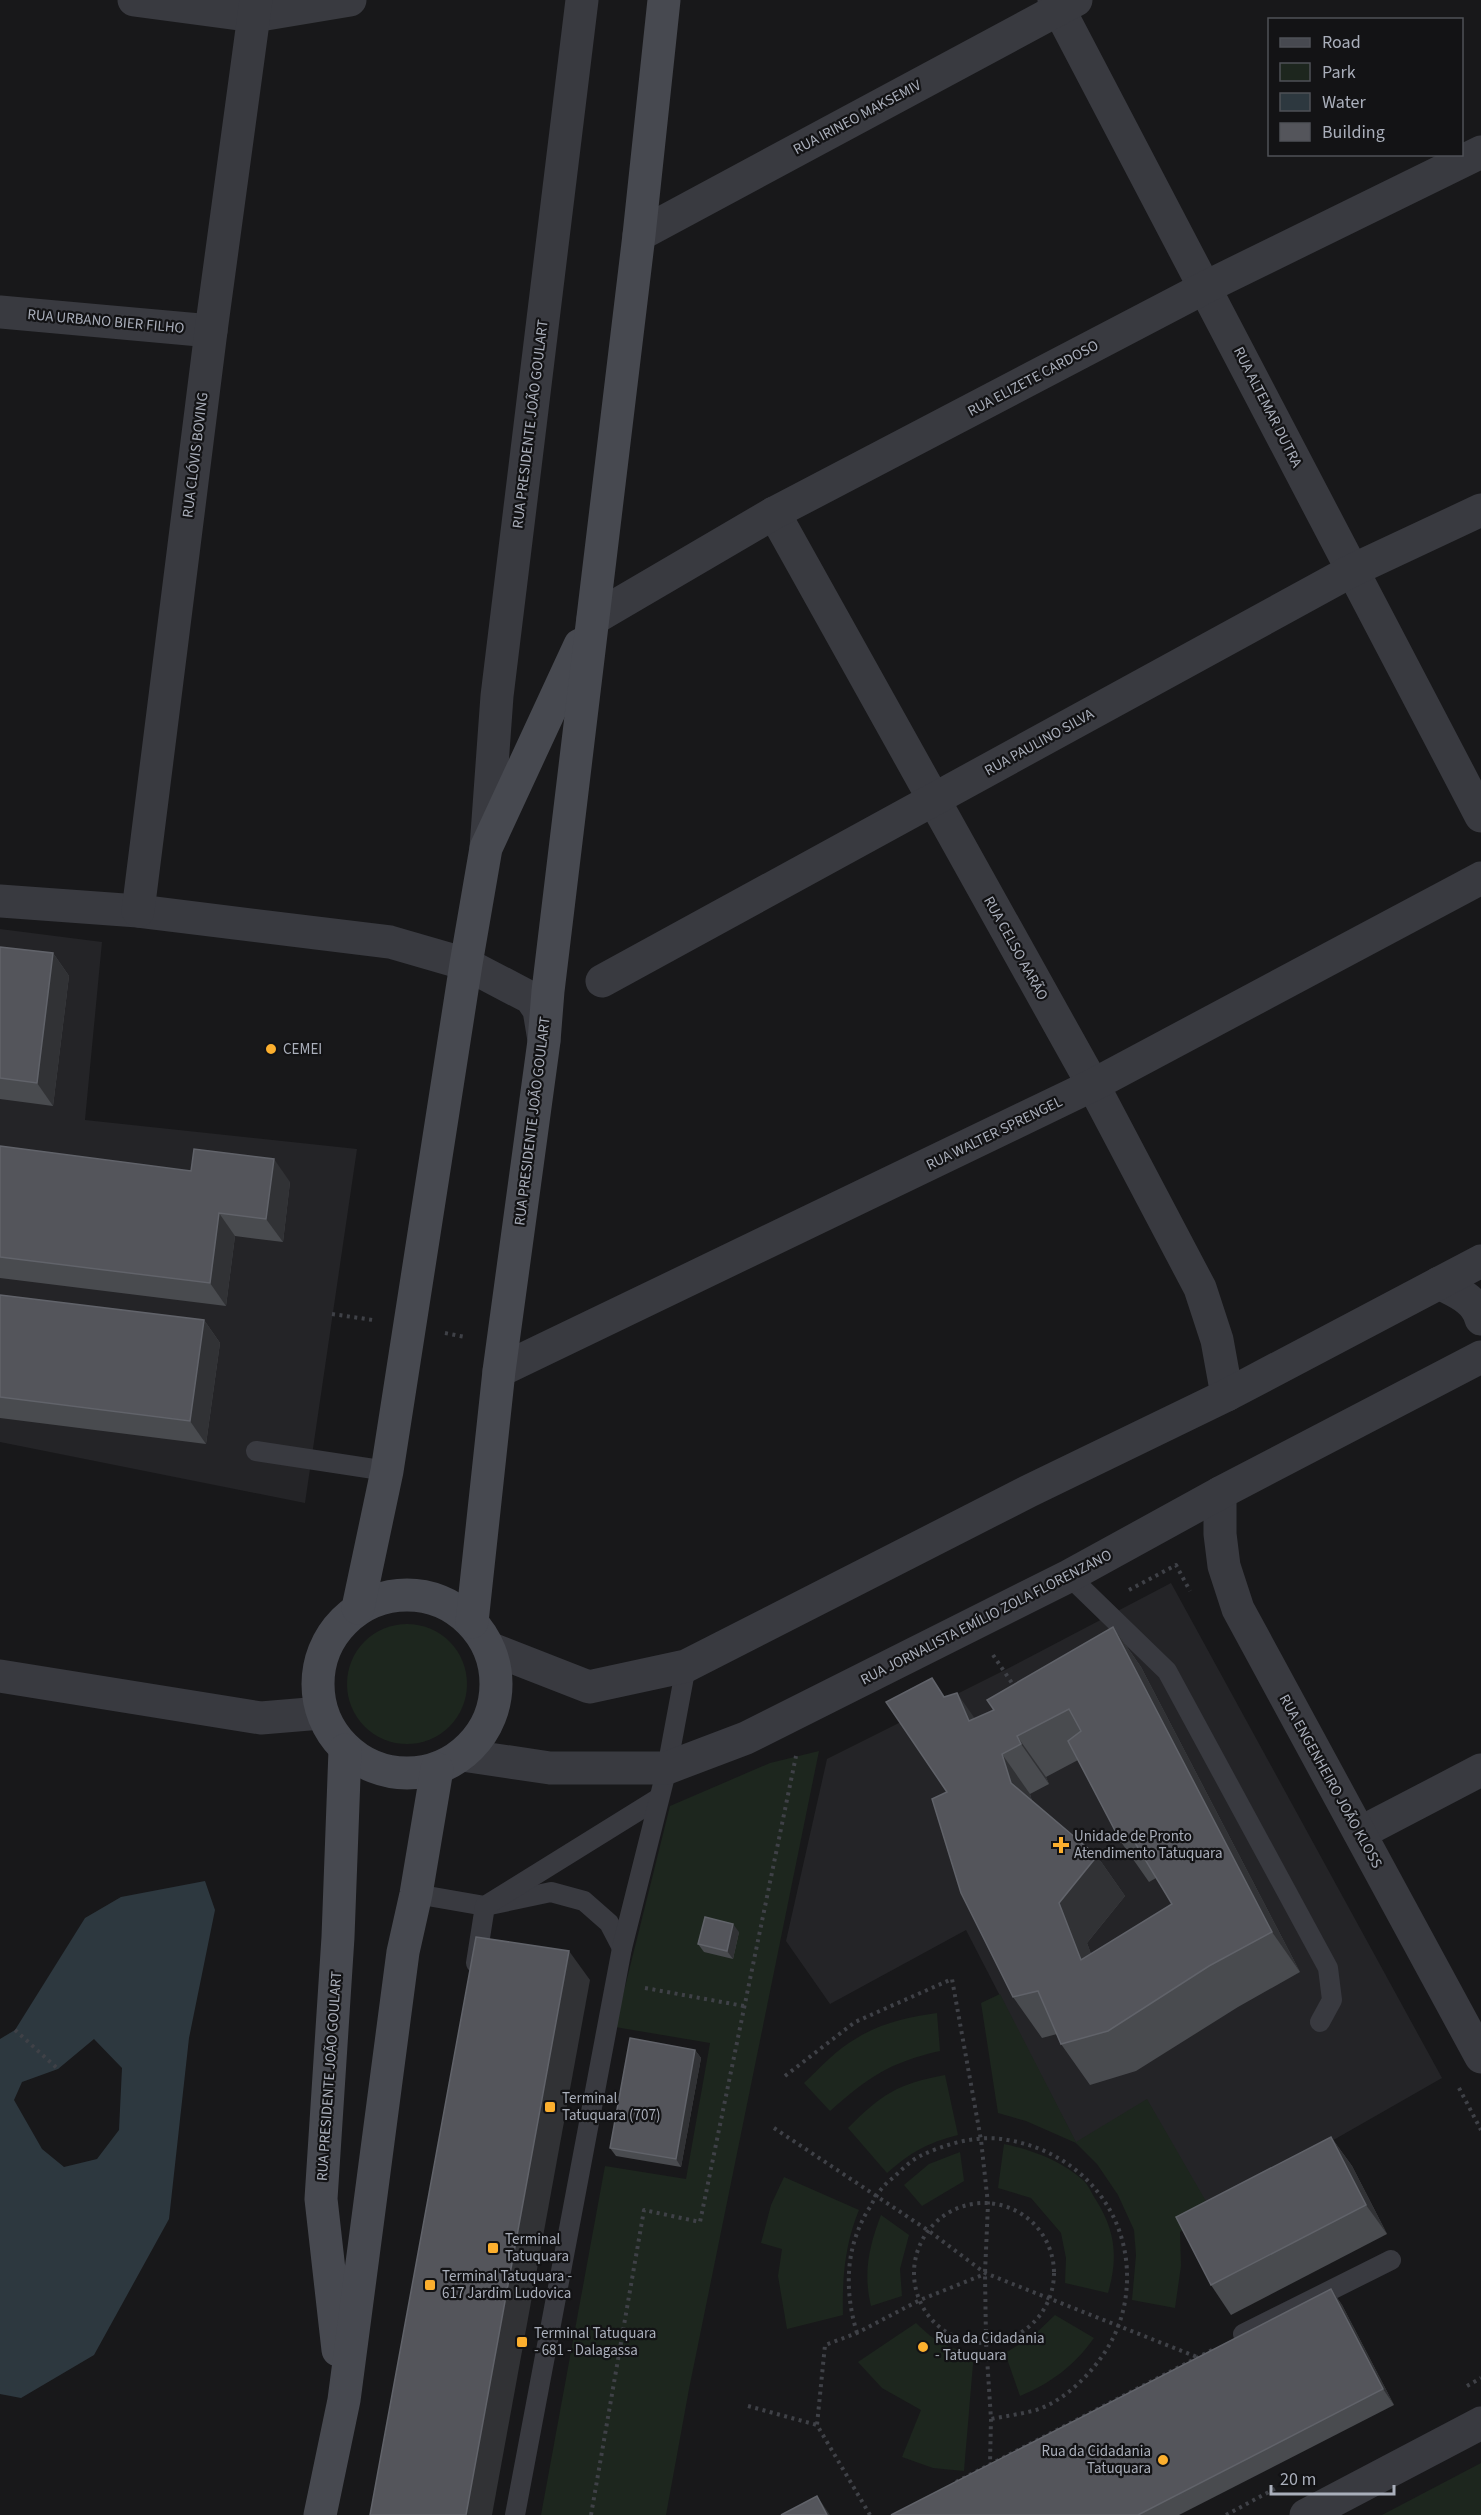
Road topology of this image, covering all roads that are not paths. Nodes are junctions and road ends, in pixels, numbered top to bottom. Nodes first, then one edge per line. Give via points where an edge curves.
1 (134, 0) edge
2 (350, 0) edge
3 (582, 0) edge
4 (664, 0) edge
5 (1063, 3) edge
6 (255, 8) edge
7 (1481, 152) edge
8 (639, 235) junction
9 (1206, 287) junction
10 (0, 312) edge
11 (211, 331) junction
12 (1481, 510) edge
13 (774, 513) junction
14 (1353, 570) junction
15 (592, 619) junction
16 (934, 799) junction
17 (1481, 816) edge
18 (486, 848) junction
19 (1481, 878) edge
20 (0, 901) edge
21 (138, 911) junction
22 (466, 964) junction
23 (602, 981) dead end
24 (544, 1041) junction
25 (1093, 1085) junction
26 (1481, 1261) edge
27 (1439, 1283) junction
28 (1481, 1319) edge
29 (1481, 1357) edge
30 (499, 1371) junction
31 (1227, 1395) junction
32 (256, 1451) dead end
33 (387, 1471) junction
34 (1220, 1493) junction
35 (1068, 1576) junction
36 (358, 1608) junction
37 (480, 1635) junction
38 (686, 1666) junction
39 (0, 1676) edge
40 (321, 1713) junction
41 (345, 1750) junction
42 (449, 1762) junction
43 (1481, 1770) edge
44 (663, 1783) junction
45 (1360, 1833) junction
46 (416, 1894) junction
47 (485, 1906) junction
48 (622, 1948) junction
49 (471, 1987) edge
50 (1320, 2022) dead end
51 (1481, 2057) edge
52 (1391, 2260) dead end
53 (1243, 2334) edge
54 (344, 2400) junction
55 (1481, 2423) edge
56 (320, 2515) edge
57 (516, 2515) edge
58 (1306, 2515) edge

1 - 6 street
2 - 6 street
3 - 18 street, RUA PRESIDENTE JOÃO GOULART via 497,696
4 - 8 main road, RUA PRESIDENTE JOÃO GOULART
5 - 8 street, RUA IRINEO MAKSEMIV
5 - 9 street, RUA ALTEMAR DUTRA
6 - 11 street, RUA CLÓVIS BOVING
7 - 9 street, RUA ELIZETE CARDOSO
8 - 15 main road, RUA PRESIDENTE JOÃO GOULART
9 - 13 street, RUA ELIZETE CARDOSO
9 - 14 street, RUA ALTEMAR DUTRA
10 - 11 street, RUA URBANO BIER FILHO
11 - 21 street, RUA CLÓVIS BOVING
12 - 14 street, RUA PAULINO SILVA
13 - 15 street, RUA ELIZETE CARDOSO
13 - 16 street, RUA CELSO AARÃO
14 - 16 street, RUA PAULINO SILVA
14 - 17 street, RUA ALTEMAR DUTRA
15 - 18 main road, RUA PRESIDENTE JOÃO GOULART
15 - 24 main road, RUA PRESIDENTE JOÃO GOULART
16 - 23 street, RUA PAULINO SILVA
16 - 25 street, RUA CELSO AARÃO
18 - 22 main road, RUA PRESIDENTE JOÃO GOULART
19 - 25 street, RUA WALTER SPRENGEL
20 - 21 street
21 - 22 street via 390,942
22 - 24 street via 531,998 538,1010
22 - 33 main road, RUA PRESIDENTE JOÃO GOULART
24 - 30 main road, RUA PRESIDENTE JOÃO GOULART
25 - 30 street, RUA WALTER SPRENGEL
25 - 31 street, RUA CELSO AARÃO via 1200,1288 1217,1340
26 - 27 street
27 - 28 street via 1468,1298
27 - 31 street
29 - 34 street, RUA JORNALISTA EMÍLIO ZOLA FLORENZANO
30 - 37 main road, RUA PRESIDENTE JOÃO GOULART
31 - 38 street
32 - 33 lane
33 - 36 main road, RUA PRESIDENTE JOÃO GOULART
34 - 35 street, RUA JORNALISTA EMÍLIO ZOLA FLORENZANO
34 - 45 street, RUA ENGENHEIRO JOÃO KLOSS via 1224,1566 1238,1609
35 - 44 street, RUA JORNALISTA EMÍLIO ZOLA FLORENZANO
35 - 50 lane via 1167,1671 1328,1968 1332,2000
36 - 37 main road via 387,1597 417,1595 447,1604
36 - 40 main road via 336,1629 322,1655 317,1684
37 - 38 street via 589,1687
37 - 42 main road, RUA PRESIDENTE JOÃO GOULART via 496,1676 494,1706 482,1733
38 - 44 lane
39 - 40 street via 261,1718
40 - 41 main road
41 - 42 main road via 366,1765 388,1772 413,1774
41 - 54 main road, RUA PRESIDENTE JOÃO GOULART via 321,2199
42 - 44 street, RUA JORNALISTA EMÍLIO ZOLA FLORENZANO via 550,1768
42 - 46 main road, RUA PRESIDENTE JOÃO GOULART
43 - 45 street
44 - 47 lane
44 - 48 lane
45 - 51 street, RUA ENGENHEIRO JOÃO KLOSS
46 - 47 lane
46 - 54 main road, RUA PRESIDENTE JOÃO GOULART via 403,1952
47 - 48 lane via 551,1892 584,1900 609,1923
47 - 49 lane
48 - 57 lane
52 - 53 lane
54 - 56 main road, RUA PRESIDENTE JOÃO GOULART
55 - 58 street

